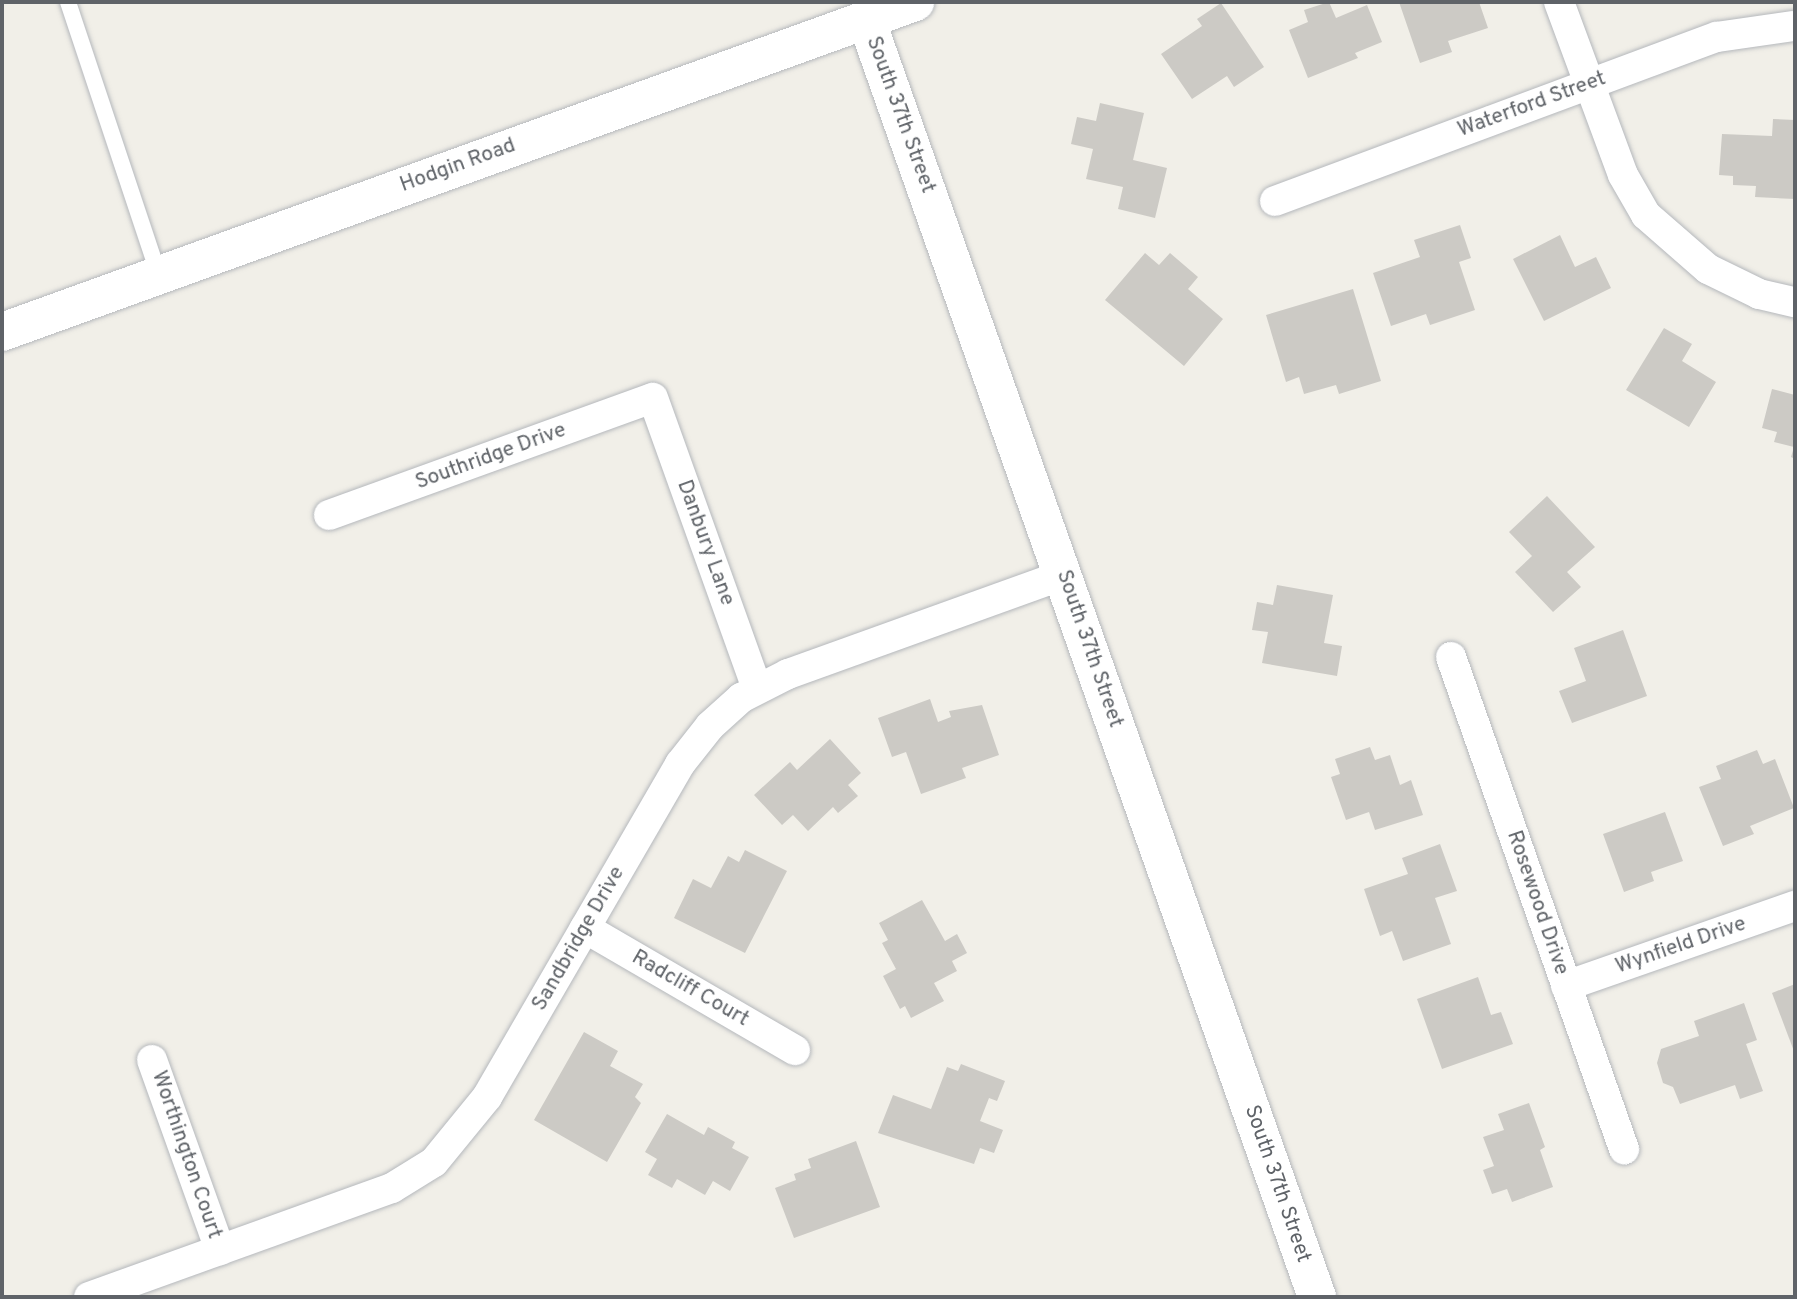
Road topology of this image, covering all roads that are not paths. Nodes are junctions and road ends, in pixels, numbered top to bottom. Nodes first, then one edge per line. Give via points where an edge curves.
1 (68, 2) edge
2 (915, 2) edge
3 (1559, 2) edge
4 (862, 10) edge
5 (1793, 26) dead end
6 (1589, 85) junction
7 (1275, 201) dead end
8 (159, 275) junction
9 (1795, 302) edge
10 (2, 332) edge
11 (653, 398) joint
12 (329, 515) dead end
13 (1063, 575) junction
14 (1451, 657) dead end
15 (757, 688) junction
16 (1795, 906) edge
17 (585, 928) junction
18 (1566, 986) junction
19 (795, 1050) dead end
20 (152, 1060) dead end
21 (1624, 1149) dead end
22 (220, 1250) junction
23 (89, 1297) edge
24 (1317, 1297) edge

1 - 8 lane
2 - 4 street, Hodgin Road
3 - 6 street
4 - 8 street, Hodgin Road
4 - 13 street, South 37th Street
5 - 6 street, Waterford Street via 1717,37
6 - 7 street, Waterford Street
6 - 9 street via 1623,174 1646,215 1708,269 1759,294
8 - 10 street, Hodgin Road
11 - 12 street, Southridge Drive
11 - 15 street, Danbury Lane
13 - 15 street, Sandbridge Drive
13 - 24 street, South 37th Street
14 - 18 street, Rosewood Drive
15 - 17 street, Sandbridge Drive via 709,726 691,748
16 - 18 street, Wynfield Drive
17 - 19 street, Radcliff Court
17 - 22 street, Sandbridge Drive via 487,1097 434,1162 392,1188
18 - 21 street, Rosewood Drive
20 - 22 street, Worthington Court
22 - 23 street, Sandbridge Drive

